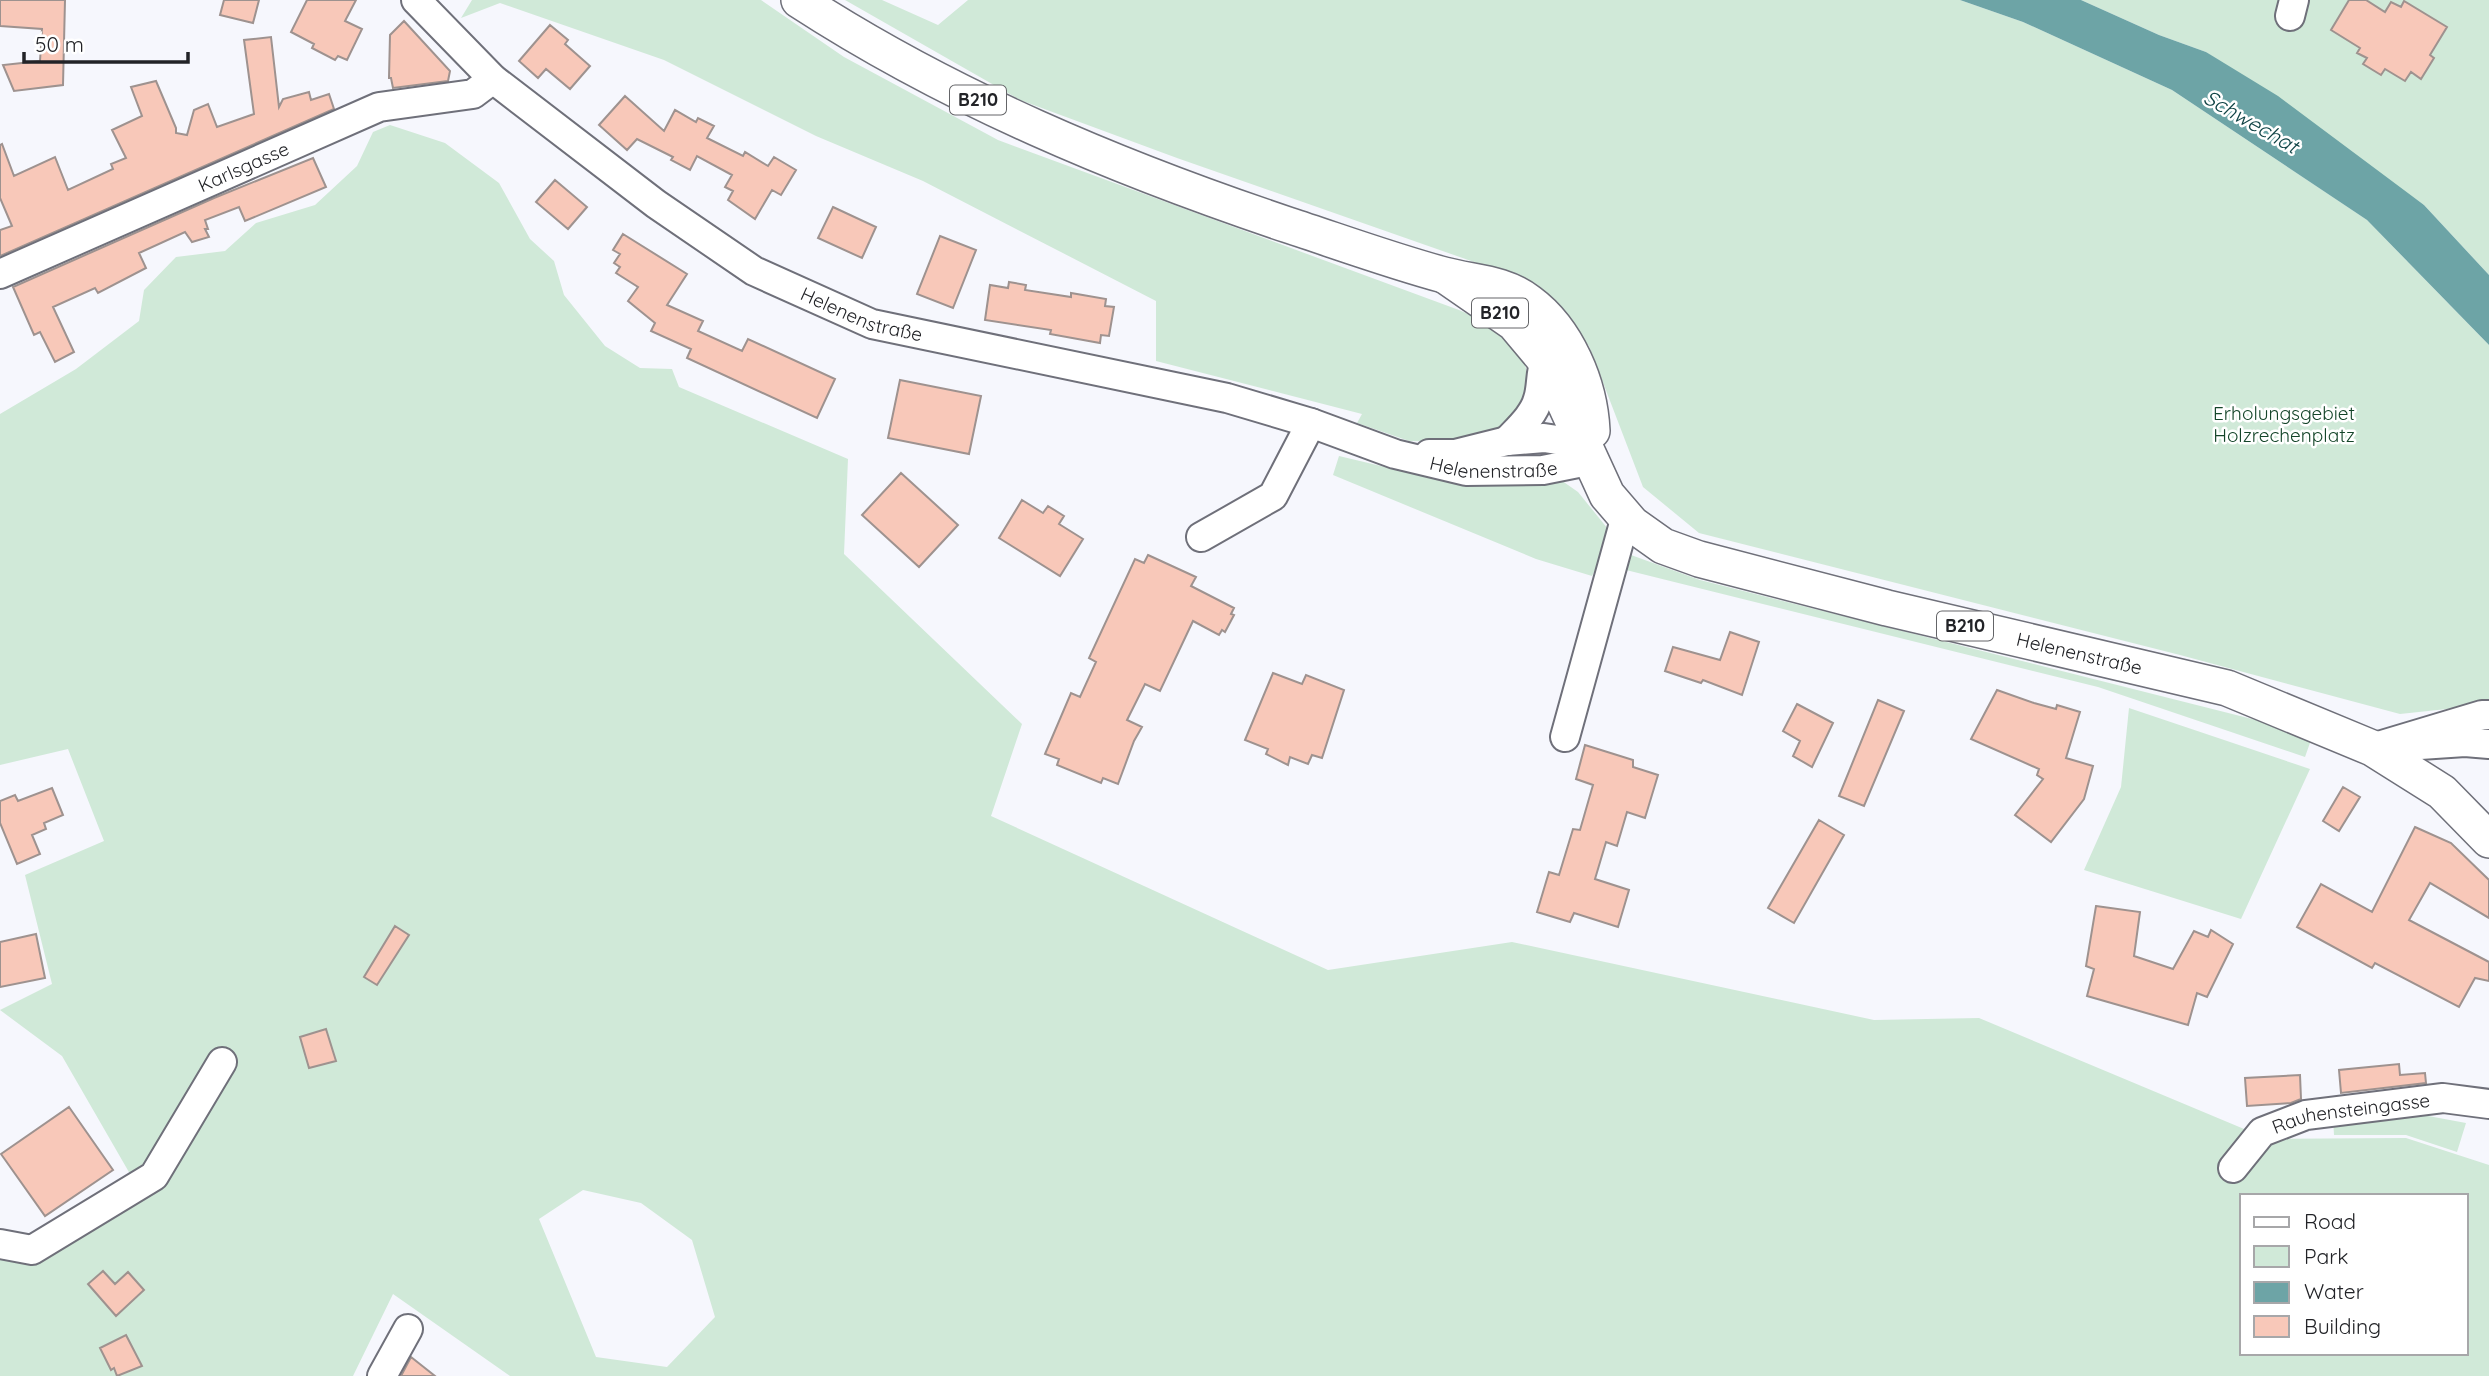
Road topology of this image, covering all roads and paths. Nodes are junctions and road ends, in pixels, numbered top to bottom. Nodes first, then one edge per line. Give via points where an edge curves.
1 (416, 0) edge
2 (799, 0) edge
3 (493, 79) junction
4 (0, 274) edge
5 (1446, 276) junction
6 (1545, 360) junction
7 (1311, 423) junction
8 (1507, 441) junction
9 (1395, 454) junction
10 (1593, 460) junction
11 (1626, 516) junction
12 (1201, 537) dead end
13 (2489, 715) edge
14 (1565, 737) dead end
15 (2489, 744) edge
16 (2372, 748) junction
17 (2489, 840) edge
18 (222, 1062) dead end
19 (2489, 1104) edge
20 (2233, 1168) dead end
21 (0, 1244) edge
22 (408, 1329) dead end
23 (382, 1376) edge

1 - 3 street, Helenenstraße
2 - 5 main road, B210 via 886,53 1051,134 1229,205
3 - 4 street, Karlsgasse via 473,94 379,107
3 - 7 street, Helenenstraße via 656,204 754,271 872,324 1189,390
5 - 6 main road, B210 via 1514,323
5 - 10 main road, B210 via 1500,286 1530,302 1560,335 1579,367 1591,409
6 - 8 street, Helenenstraße via 1538,400
6 - 10 main road, Helenenstraße / B210
7 - 9 street, Helenenstraße
7 - 12 street via 1273,496
8 - 9 street, Helenenstraße via 1455,454
8 - 10 street, Helenenstraße via 1564,441
9 - 10 street, Helenenstraße via 1466,471 1543,470
10 - 11 main road, Helenenstraße / B210 via 1607,495
11 - 14 street
11 - 16 main road, Helenenstraße / B210 via 1663,546 1699,559 2227,688
13 - 16 street
15 - 16 street
16 - 17 main road, Helenenstraße / B210 via 2442,792
18 - 21 street via 154,1176 32,1250
19 - 20 street, Rauhensteingasse via 2443,1098 2306,1115 2262,1132
22 - 23 street

